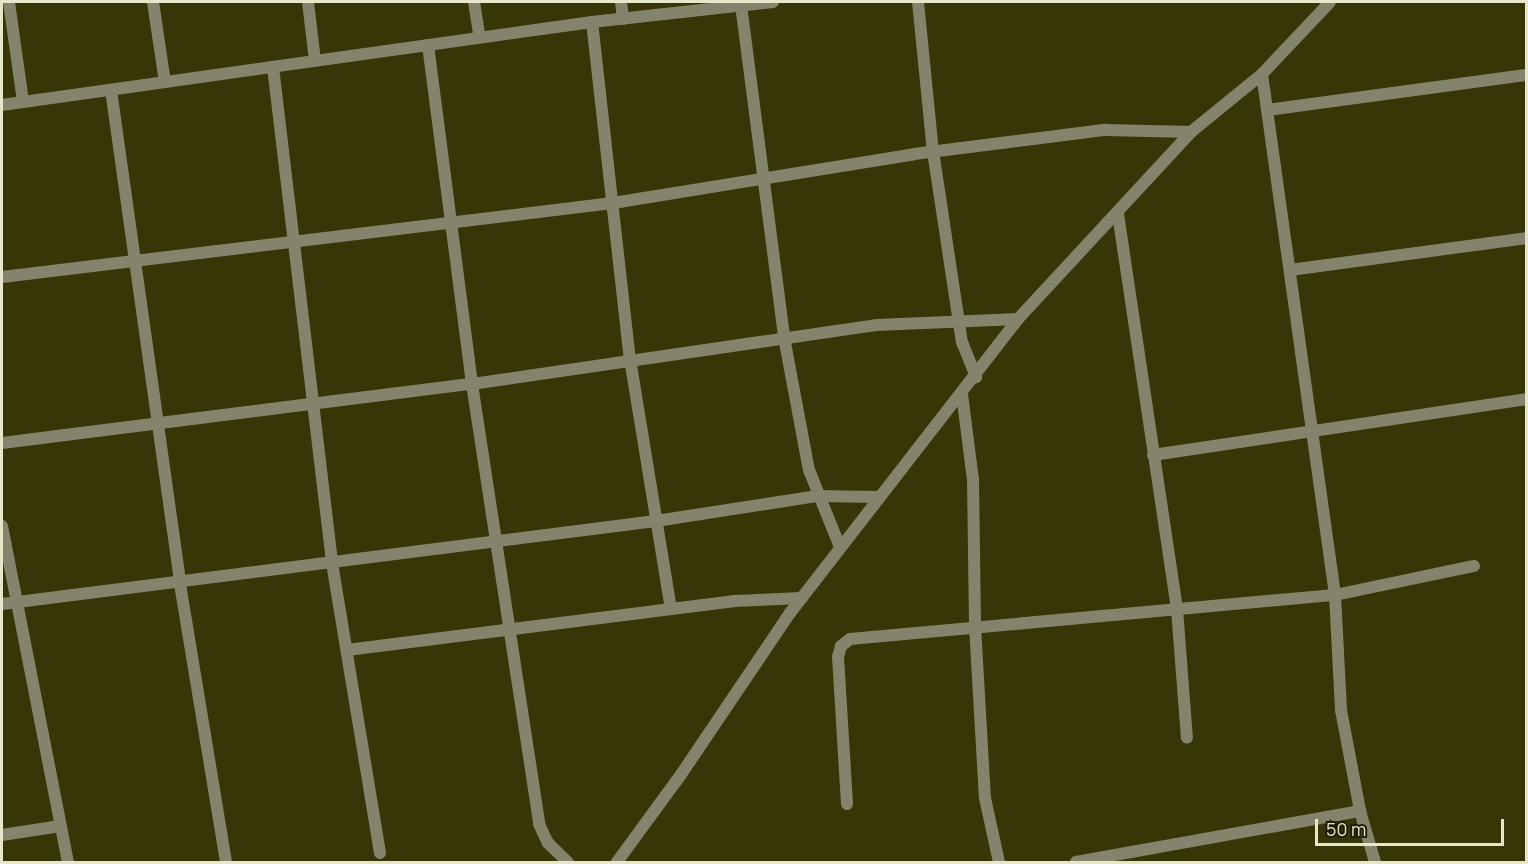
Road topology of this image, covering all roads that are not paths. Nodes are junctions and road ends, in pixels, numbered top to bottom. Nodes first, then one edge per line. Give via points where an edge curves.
1 (9, 2) edge
2 (153, 2) edge
3 (308, 2) edge
4 (474, 2) edge
5 (621, 2) edge
6 (773, 2) edge
7 (918, 2) edge
8 (1330, 2) edge
9 (741, 5) junction
10 (624, 19) junction
11 (592, 22) junction
12 (480, 38) junction
13 (428, 45) junction
14 (315, 61) junction
15 (273, 67) junction
16 (1262, 74) junction
17 (1527, 75) edge
18 (165, 82) junction
19 (111, 90) junction
20 (23, 102) junction
21 (2, 105) edge
22 (1267, 110) junction
23 (1191, 132) junction
24 (933, 151) junction
25 (765, 178) junction
26 (613, 203) junction
27 (1118, 214) junction
28 (452, 223) junction
29 (1527, 238) edge
30 (294, 241) junction
31 (133, 262) junction
32 (1290, 270) junction
33 (2, 276) edge
34 (1018, 319) junction
35 (959, 321) junction
36 (784, 337) junction
37 (630, 359) junction
38 (976, 377) junction
39 (472, 384) junction
40 (962, 394) junction
41 (1527, 399) edge
42 (314, 405) junction
43 (157, 423) junction
44 (1314, 432) junction
45 (2, 443) edge
46 (1153, 455) junction
47 (818, 496) junction
48 (878, 497) junction
49 (656, 520) junction
50 (2, 526) edge
51 (496, 540) junction
52 (840, 547) junction
53 (332, 563) junction
54 (1474, 566) dead end
55 (180, 584) junction
56 (1335, 595) junction
57 (802, 598) junction
58 (16, 603) junction
59 (2, 604) edge
60 (671, 609) junction
61 (1177, 609) junction
62 (975, 626) junction
63 (510, 632) junction
64 (347, 650) junction
65 (1187, 738) dead end
66 (847, 804) dead end
67 (1360, 811) junction
68 (60, 826) junction
69 (2, 835) edge
70 (380, 853) dead end
71 (68, 862) edge
72 (226, 862) edge
73 (568, 862) edge
74 (616, 862) edge
75 (999, 862) edge
76 (1076, 862) edge
77 (1375, 862) edge

1 - 20 street
2 - 18 street
3 - 14 street
4 - 12 street
5 - 10 street
6 - 9 street
7 - 24 street
8 - 16 street
9 - 10 street
9 - 25 street
10 - 11 street
11 - 12 street
11 - 26 street
12 - 13 street
13 - 14 street
13 - 28 street
14 - 15 street
15 - 18 street
15 - 30 street
16 - 22 street
16 - 23 street
17 - 22 street
18 - 19 street
19 - 20 street
19 - 31 street
20 - 21 street
22 - 32 street
23 - 24 street via 1105,130
23 - 27 street
24 - 25 street
24 - 35 street
25 - 26 street
25 - 36 street
26 - 28 street
26 - 37 street
27 - 34 street
27 - 46 street
28 - 30 street
28 - 39 street
29 - 32 street
30 - 31 street
30 - 42 street
31 - 33 street
31 - 43 street
32 - 44 street
34 - 35 street
34 - 38 street
35 - 36 street via 876,325
35 - 38 street via 965,354
36 - 37 street
36 - 47 street
37 - 39 street
37 - 49 street
38 - 40 street
39 - 42 street
39 - 51 street
40 - 48 street
40 - 62 street via 973,480
41 - 44 street
42 - 43 street
42 - 53 street
43 - 45 street
43 - 55 street
44 - 46 street
44 - 56 street
46 - 61 street
47 - 48 street
47 - 49 street
47 - 52 street
48 - 52 street
49 - 51 street
49 - 60 street
50 - 58 street
51 - 53 street
51 - 63 street
52 - 57 street
53 - 55 street
53 - 64 street
54 - 56 street
55 - 58 street
55 - 72 street
56 - 61 street
56 - 67 street via 1341,710
57 - 60 street
57 - 74 street
58 - 59 street
58 - 68 street
60 - 63 street
61 - 62 street
61 - 65 street
62 - 66 street via 865,635 841,646 838,657
62 - 75 street via 985,798
63 - 64 street
63 - 73 street via 539,824 548,843
64 - 70 street
67 - 76 street
67 - 77 street
68 - 69 street
68 - 71 street

